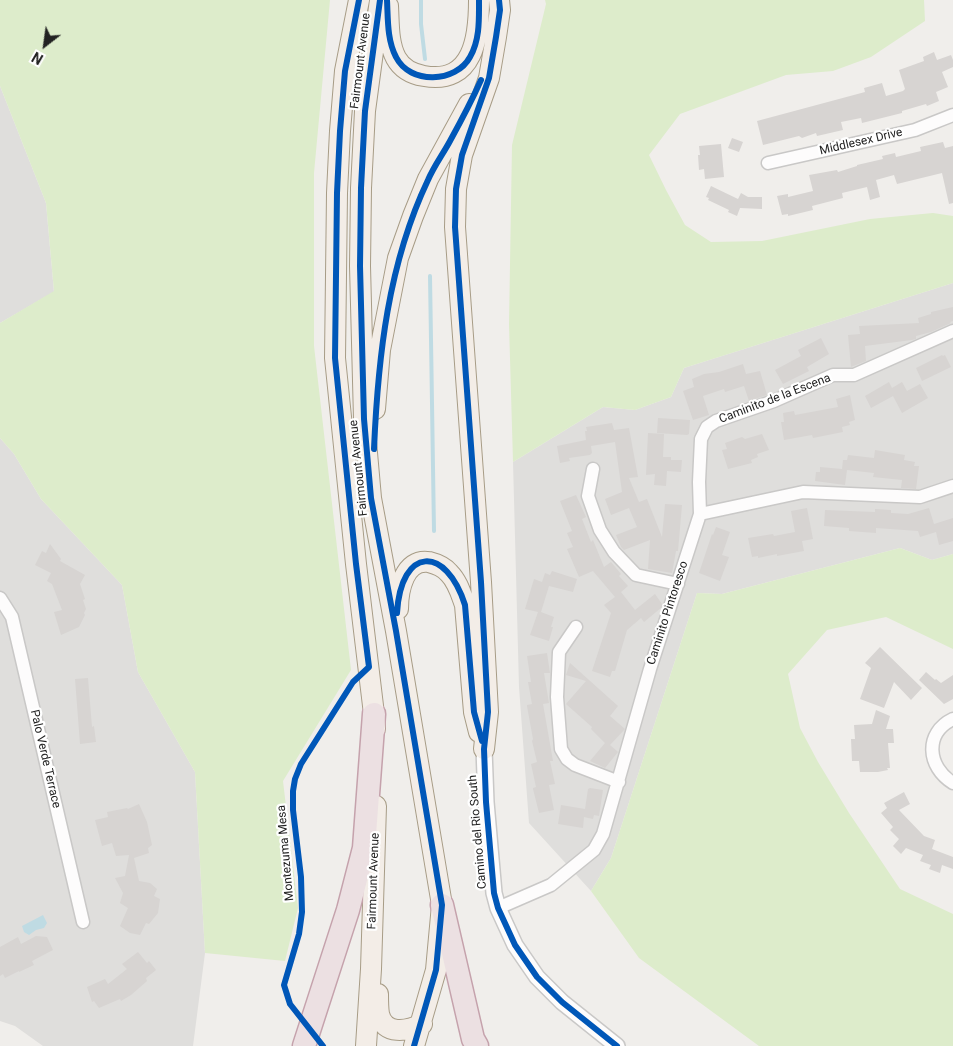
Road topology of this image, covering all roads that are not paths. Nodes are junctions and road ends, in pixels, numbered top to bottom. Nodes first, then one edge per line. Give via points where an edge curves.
1 (346, 0) edge
2 (359, 0) edge
3 (380, 0) edge
4 (387, 0) edge
5 (479, 0) edge
6 (501, 3) edge
7 (492, 55) junction
8 (345, 71) junction
9 (953, 115) edge
10 (768, 163) dead end
11 (953, 331) edge
12 (593, 469) dead end
13 (953, 486) edge
14 (371, 498) junction
15 (700, 514) junction
16 (678, 584) junction
17 (0, 598) edge
18 (576, 627) dead end
19 (396, 631) junction
20 (374, 714) junction
21 (953, 719) edge
22 (484, 749) junction
23 (618, 782) junction
24 (953, 783) edge
25 (442, 905) junction
26 (498, 908) junction
27 (83, 922) dead end
28 (371, 968) junction
29 (320, 998) junction
30 (422, 1024) junction
31 (292, 1046) edge
32 (304, 1046) edge
33 (366, 1046) edge
34 (414, 1046) edge
35 (477, 1046) edge
36 (617, 1046) edge

1 - 8 main road
2 - 8 main road, Fairmount Avenue
3 - 14 main road, Fairmount Avenue via 365,112 361,188 364,419
4 - 5 main road via 391,44 396,58 404,69 432,78 462,69 470,57 476,40
6 - 7 main road
7 - 14 main road via 428,179 398,258 380,350
7 - 22 main road via 489,78 462,155 456,189 455,226 481,582 488,712
8 - 20 main road, Fairmount Avenue via 336,193 335,358
9 - 10 street, Middlesex Drive via 915,130
11 - 15 street, Caminito de la Escena via 854,375 833,375 707,427 701,439
12 - 16 street via 588,496 600,530 614,552 636,575
13 - 15 street via 920,498 803,492
14 - 19 main road, Fairmount Avenue
15 - 16 street, Caminito Pintoresco
16 - 23 street, Caminito Pintoresco
17 - 27 street, Palo Verde Terrace via 12,618
18 - 23 street via 558,652 561,749 575,765
19 - 22 main road via 398,600 406,575 413,566 424,562 437,564 460,588 465,605 474,712
19 - 25 main road, Fairmount Avenue
20 - 28 main road, Fairmount Avenue via 376,833
20 - 29 highway via 364,848
21 - 24 street via 944,723 936,733 932,746 933,759 939,770
22 - 26 street, Camino del Rio South via 486,802
23 - 26 street, Caminito Pintoresco via 604,834 594,850 551,885
25 - 30 main road, Fairmount Avenue via 436,970
25 - 35 highway
26 - 36 street, Camino del Rio South via 515,945 537,977 562,1002
28 - 30 main road via 377,980 380,1016 386,1025 397,1030 409,1030
28 - 33 main road, Fairmount Avenue
29 - 31 highway
29 - 32 highway
30 - 34 main road, Fairmount Avenue

